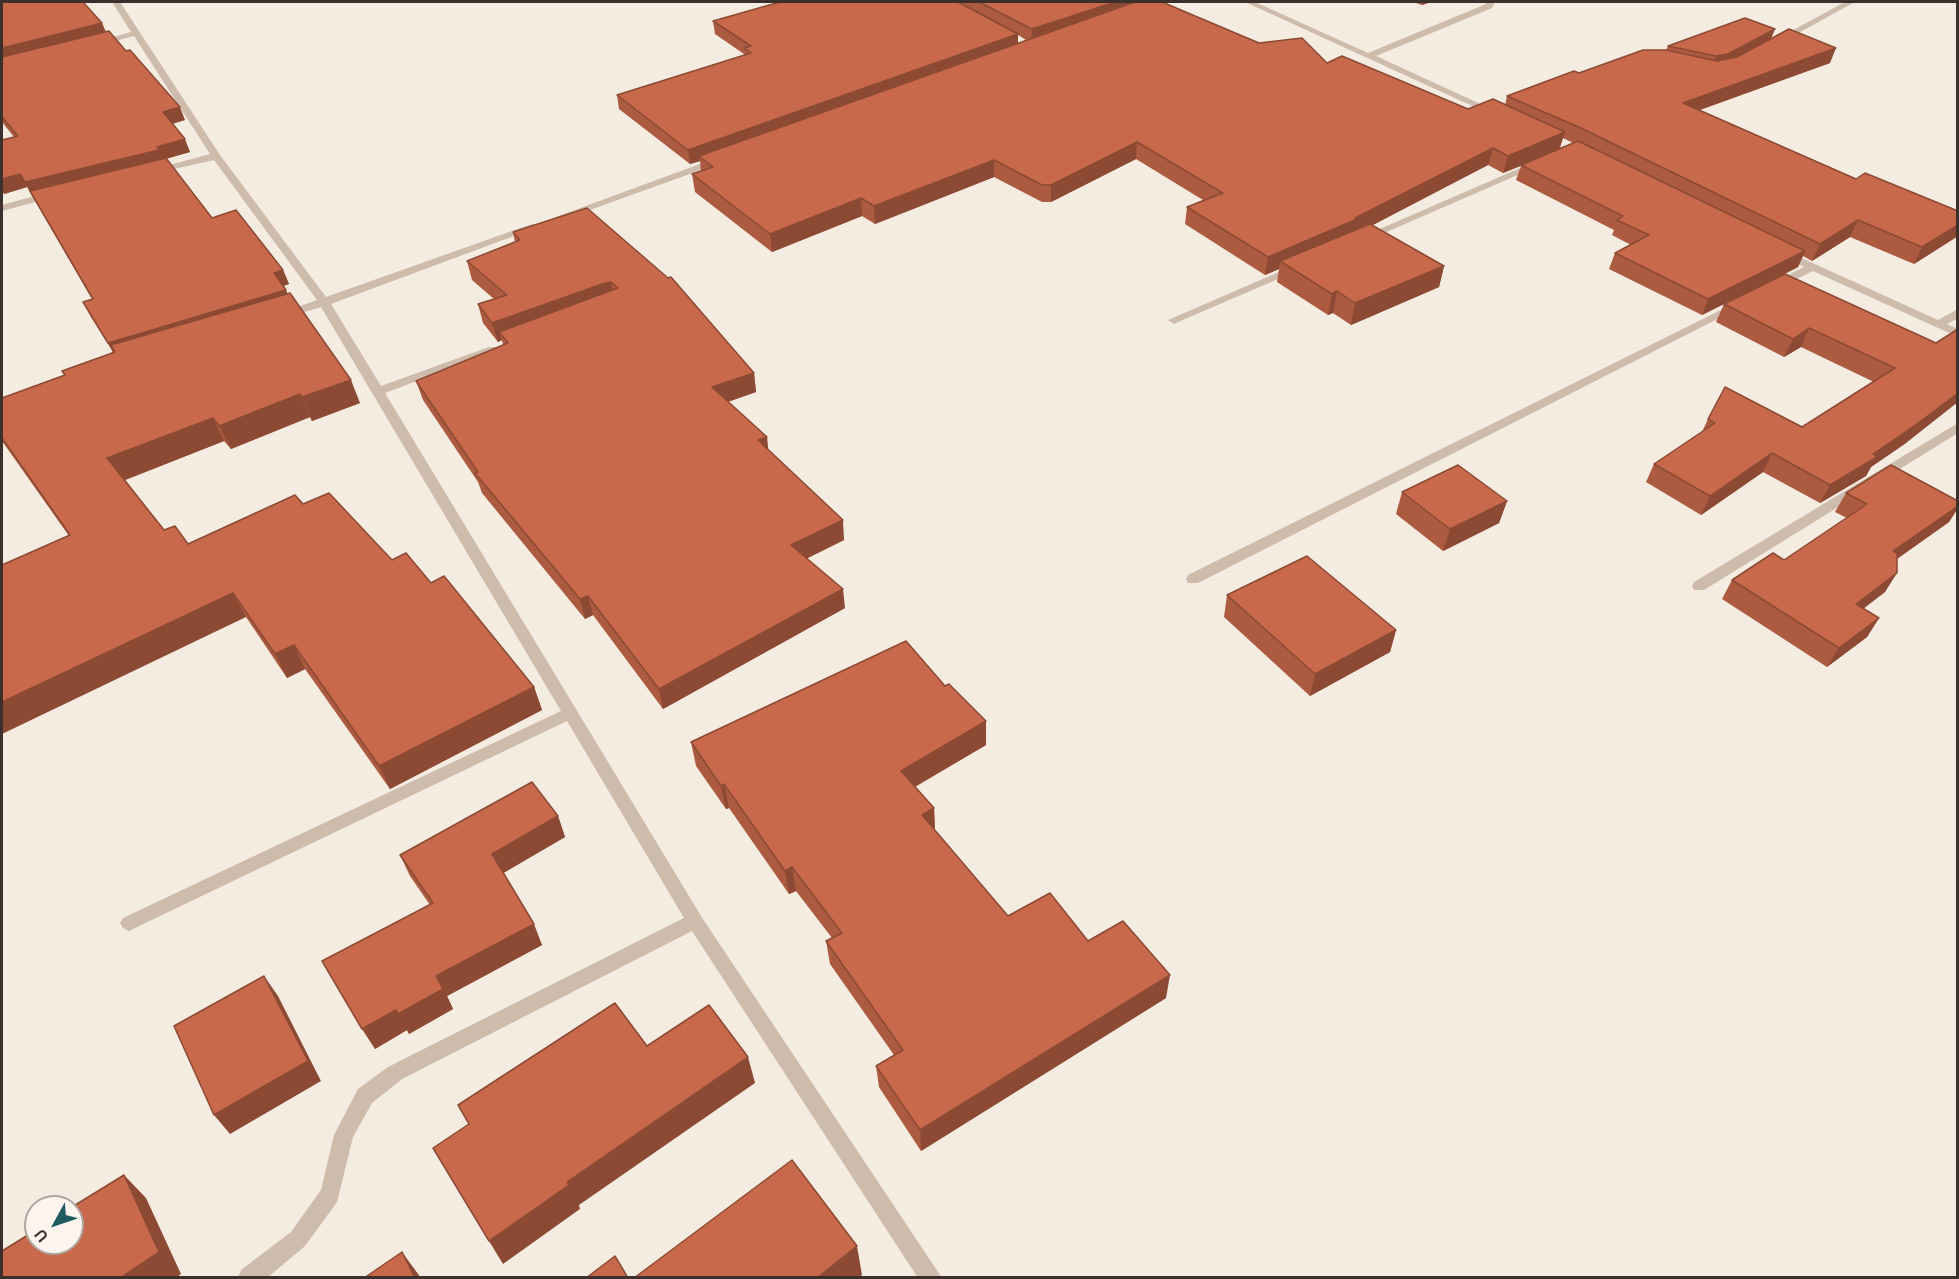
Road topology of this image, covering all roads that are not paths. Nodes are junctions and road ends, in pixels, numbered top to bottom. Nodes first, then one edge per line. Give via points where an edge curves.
1 (116, 2) edge
2 (1249, 2) edge
3 (1490, 2) edge
4 (1851, 2) edge
5 (137, 33) junction
6 (92, 44) edge
7 (1768, 46) edge
8 (1368, 56) junction
9 (1500, 106) edge
10 (1489, 111) junction
11 (1510, 120) edge
12 (216, 156) junction
13 (728, 157) edge
14 (1551, 158) edge
15 (135, 175) edge
16 (66, 191) edge
17 (2, 208) edge
18 (1357, 241) edge
19 (1770, 247) edge
20 (1303, 264) edge
21 (1812, 267) junction
22 (324, 302) junction
23 (1958, 312) edge
24 (268, 319) edge
25 (1174, 320) dead end
26 (1938, 325) junction
27 (1958, 334) edge
28 (502, 347) edge
29 (378, 392) junction
30 (1958, 427) edge
31 (1193, 579) dead end
32 (1699, 586) dead end
33 (570, 713) junction
34 (695, 921) junction
35 (129, 923) dead end
36 (249, 1278) edge
37 (931, 1278) edge

1 - 5 street
2 - 8 street
3 - 8 street via 1489,6
4 - 7 street
5 - 6 street
5 - 12 street
8 - 10 street
9 - 10 street
10 - 11 street
12 - 15 street
12 - 22 street
13 - 22 street
14 - 18 street
16 - 17 street
19 - 21 street
20 - 25 street
21 - 26 street
21 - 31 street
22 - 24 street
22 - 29 street
23 - 26 street
26 - 27 street
28 - 29 street
29 - 33 street
30 - 32 street
33 - 34 street
33 - 35 street
34 - 36 street via 394,1073 365,1096 344,1135 330,1195 298,1239
34 - 37 street

